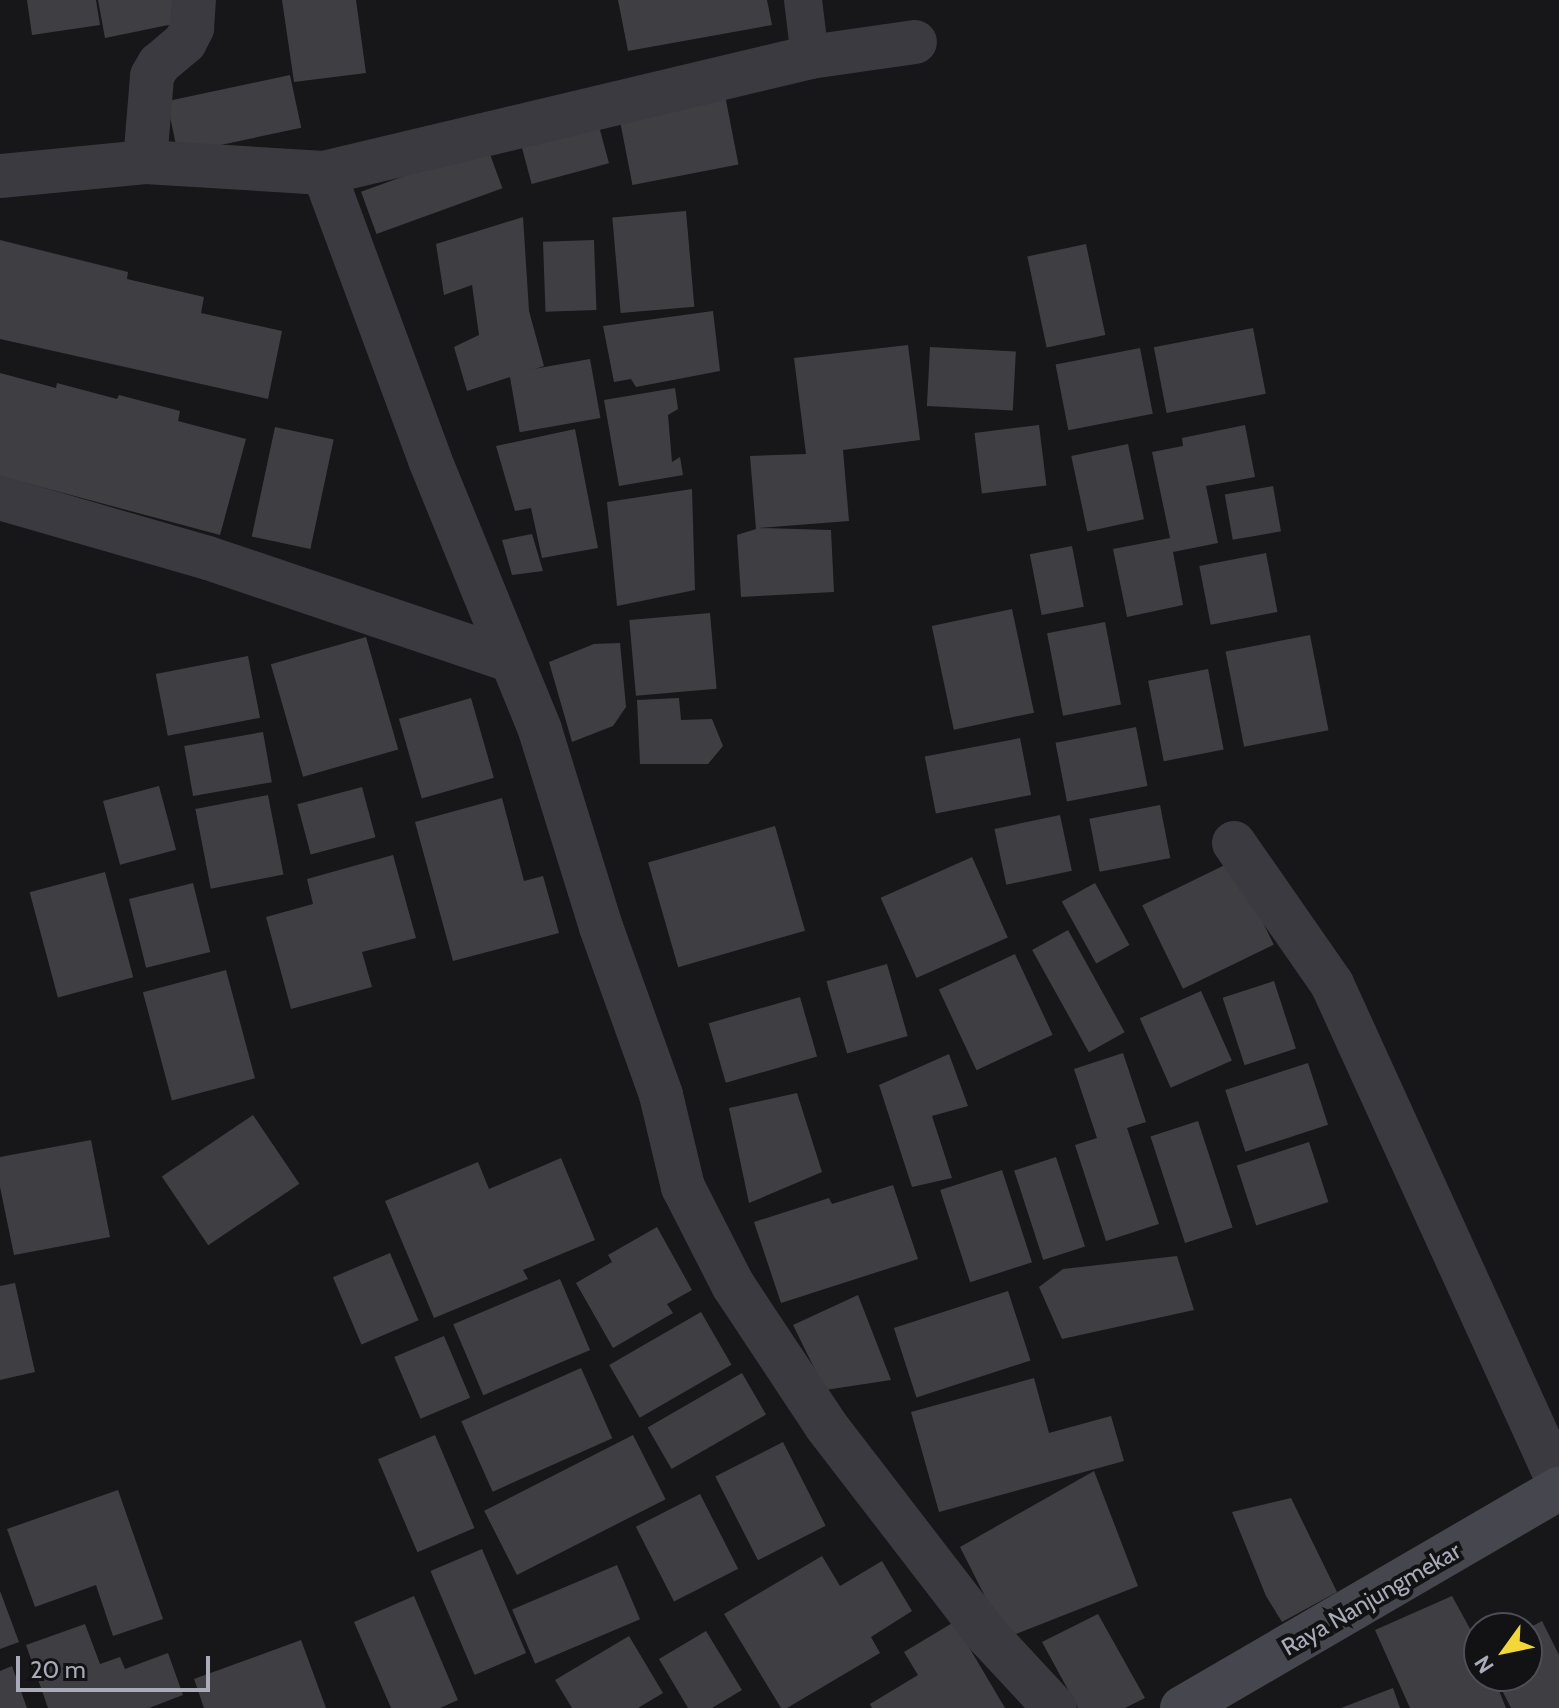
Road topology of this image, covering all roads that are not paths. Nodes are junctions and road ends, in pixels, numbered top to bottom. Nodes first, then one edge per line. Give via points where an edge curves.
1 (194, 0) edge
2 (803, 0) edge
3 (915, 42) dead end
4 (810, 57) junction
5 (145, 162) junction
6 (324, 173) junction
7 (0, 178) edge
8 (0, 498) edge
9 (512, 661) junction
10 (1234, 843) dead end
11 (1559, 1486) edge
12 (1055, 1708) edge
13 (1182, 1708) edge

1 - 5 street via 185,42 152,76
2 - 4 lane
3 - 4 street
4 - 6 street
5 - 6 street
5 - 7 street
6 - 9 street via 430,460
8 - 9 street via 208,558
9 - 12 street via 540,730 601,927 661,1095 683,1187 733,1285 837,1439 988,1636
10 - 11 street via 1332,984
11 - 13 main road, Raya Nanjungmekar

